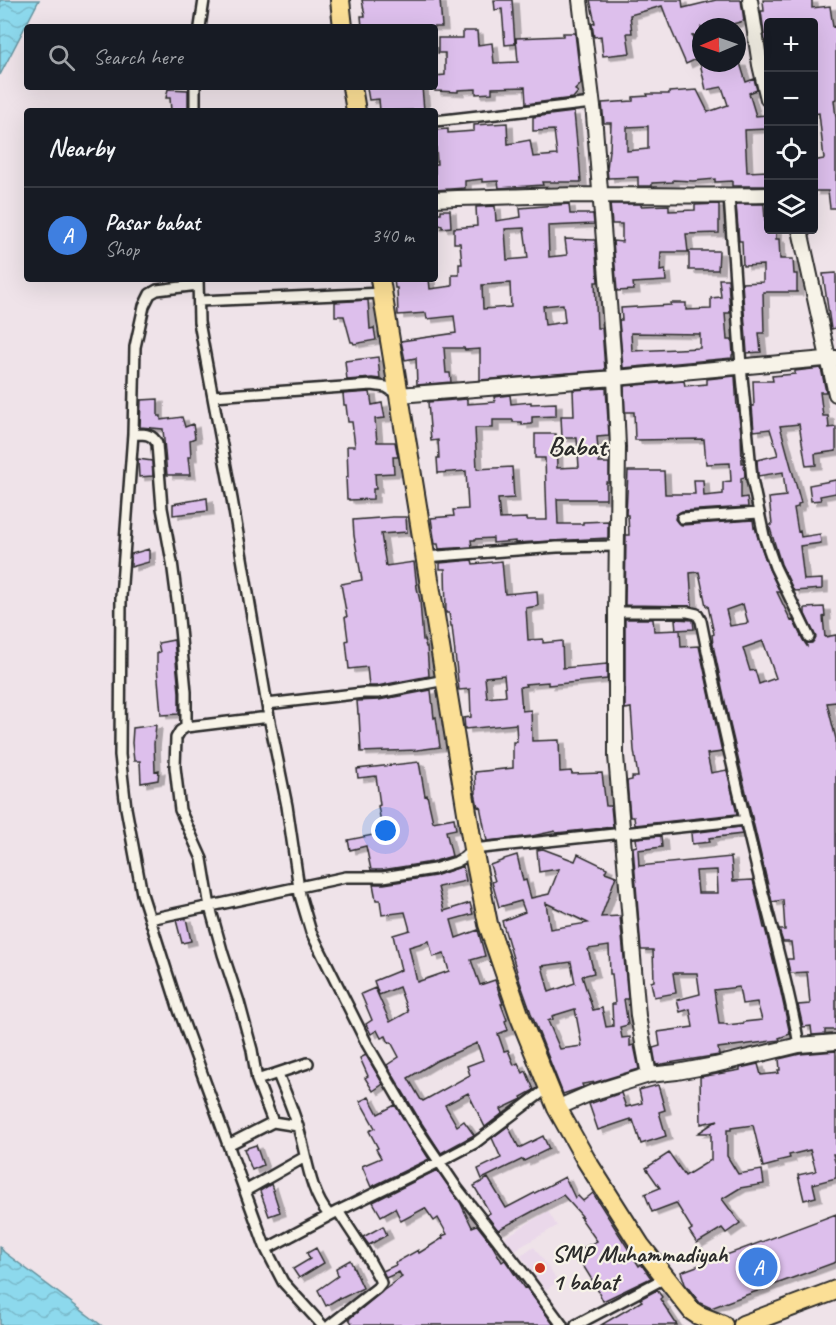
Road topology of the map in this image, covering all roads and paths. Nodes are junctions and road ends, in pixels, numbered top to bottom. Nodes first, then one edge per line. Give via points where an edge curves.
1 (204, 0) edge
2 (339, 0) edge
3 (580, 0) edge
4 (750, 0) edge
5 (200, 24) edge
6 (343, 24) edge
7 (764, 82) edge
8 (195, 90) edge
9 (352, 90) edge
10 (592, 103) junction
11 (195, 108) edge
12 (356, 108) edge
13 (438, 121) edge
14 (600, 195) junction
15 (764, 195) edge
16 (729, 196) junction
17 (438, 199) edge
18 (801, 234) edge
19 (198, 282) edge
20 (381, 286) edge
21 (199, 301) junction
22 (832, 358) edge
23 (741, 366) junction
24 (615, 378) junction
25 (836, 394) edge
26 (399, 395) junction
27 (213, 396) junction
28 (133, 434) junction
29 (759, 513) junction
30 (682, 518) dead end
31 (617, 546) junction
32 (425, 557) junction
33 (616, 612) junction
34 (809, 637) dead end
35 (445, 680) junction
36 (267, 704) junction
37 (269, 717) junction
38 (186, 727) junction
39 (746, 820) junction
40 (623, 834) junction
41 (473, 849) junction
42 (299, 888) junction
43 (210, 907) junction
44 (150, 919) junction
45 (836, 1042) edge
46 (799, 1045) junction
47 (308, 1063) dead end
48 (278, 1074) junction
49 (648, 1075) junction
50 (257, 1080) junction
51 (549, 1088) junction
52 (557, 1108) junction
53 (273, 1122) junction
54 (298, 1126) junction
55 (228, 1145) junction
56 (305, 1157) junction
57 (439, 1162) junction
58 (245, 1191) junction
59 (333, 1213) junction
60 (266, 1249) junction
61 (665, 1278) junction
62 (836, 1290) edge
63 (716, 1324) edge
64 (322, 1325) edge
65 (330, 1325) edge
66 (562, 1325) edge
67 (576, 1325) edge
68 (743, 1325) edge

1 - 5 street
2 - 6 highway
3 - 10 street
4 - 7 street
8 - 11 street
9 - 12 highway
10 - 13 street
10 - 14 street
14 - 16 street
14 - 17 street
14 - 24 street
15 - 16 street
16 - 23 street
18 - 22 street
19 - 21 street
19 - 28 street via 157,290 147,297 135,347
20 - 21 street
20 - 26 highway
21 - 27 street via 199,322
22 - 23 street
22 - 25 street
23 - 24 street
23 - 29 street
24 - 26 street
24 - 31 street
26 - 27 street via 372,385
26 - 32 highway
27 - 36 street
28 - 38 street via 150,435 157,444 182,650
28 - 44 street via 121,597 120,755 133,848
29 - 30 street
29 - 34 street via 774,567
31 - 32 street
31 - 33 street
32 - 35 highway
33 - 39 street via 697,614
33 - 40 street via 616,756
35 - 36 street via 378,693
35 - 41 highway
36 - 37 street
37 - 38 street
37 - 42 street
38 - 43 street via 176,738 177,789 180,810 202,859
39 - 40 street
39 - 46 street
40 - 41 street
40 - 49 street via 638,1016
41 - 42 street via 456,862 434,869 383,877 346,877
41 - 51 highway via 488,924
42 - 43 street
42 - 57 street via 311,932 367,1044
43 - 44 street
43 - 50 street via 239,1002
44 - 55 street
45 - 46 street
46 - 49 street
47 - 48 street
48 - 50 street
48 - 54 street
49 - 52 street
50 - 53 street
51 - 52 highway
51 - 57 street via 475,1143
52 - 61 highway via 614,1206
53 - 54 street
53 - 55 street
54 - 56 street
55 - 58 street
56 - 58 street
56 - 59 street via 321,1206
57 - 59 street
57 - 66 street
58 - 60 street
59 - 60 street
59 - 65 street via 363,1249 381,1283
60 - 64 street via 283,1282
61 - 63 highway via 692,1311
61 - 67 street
62 - 68 highway

